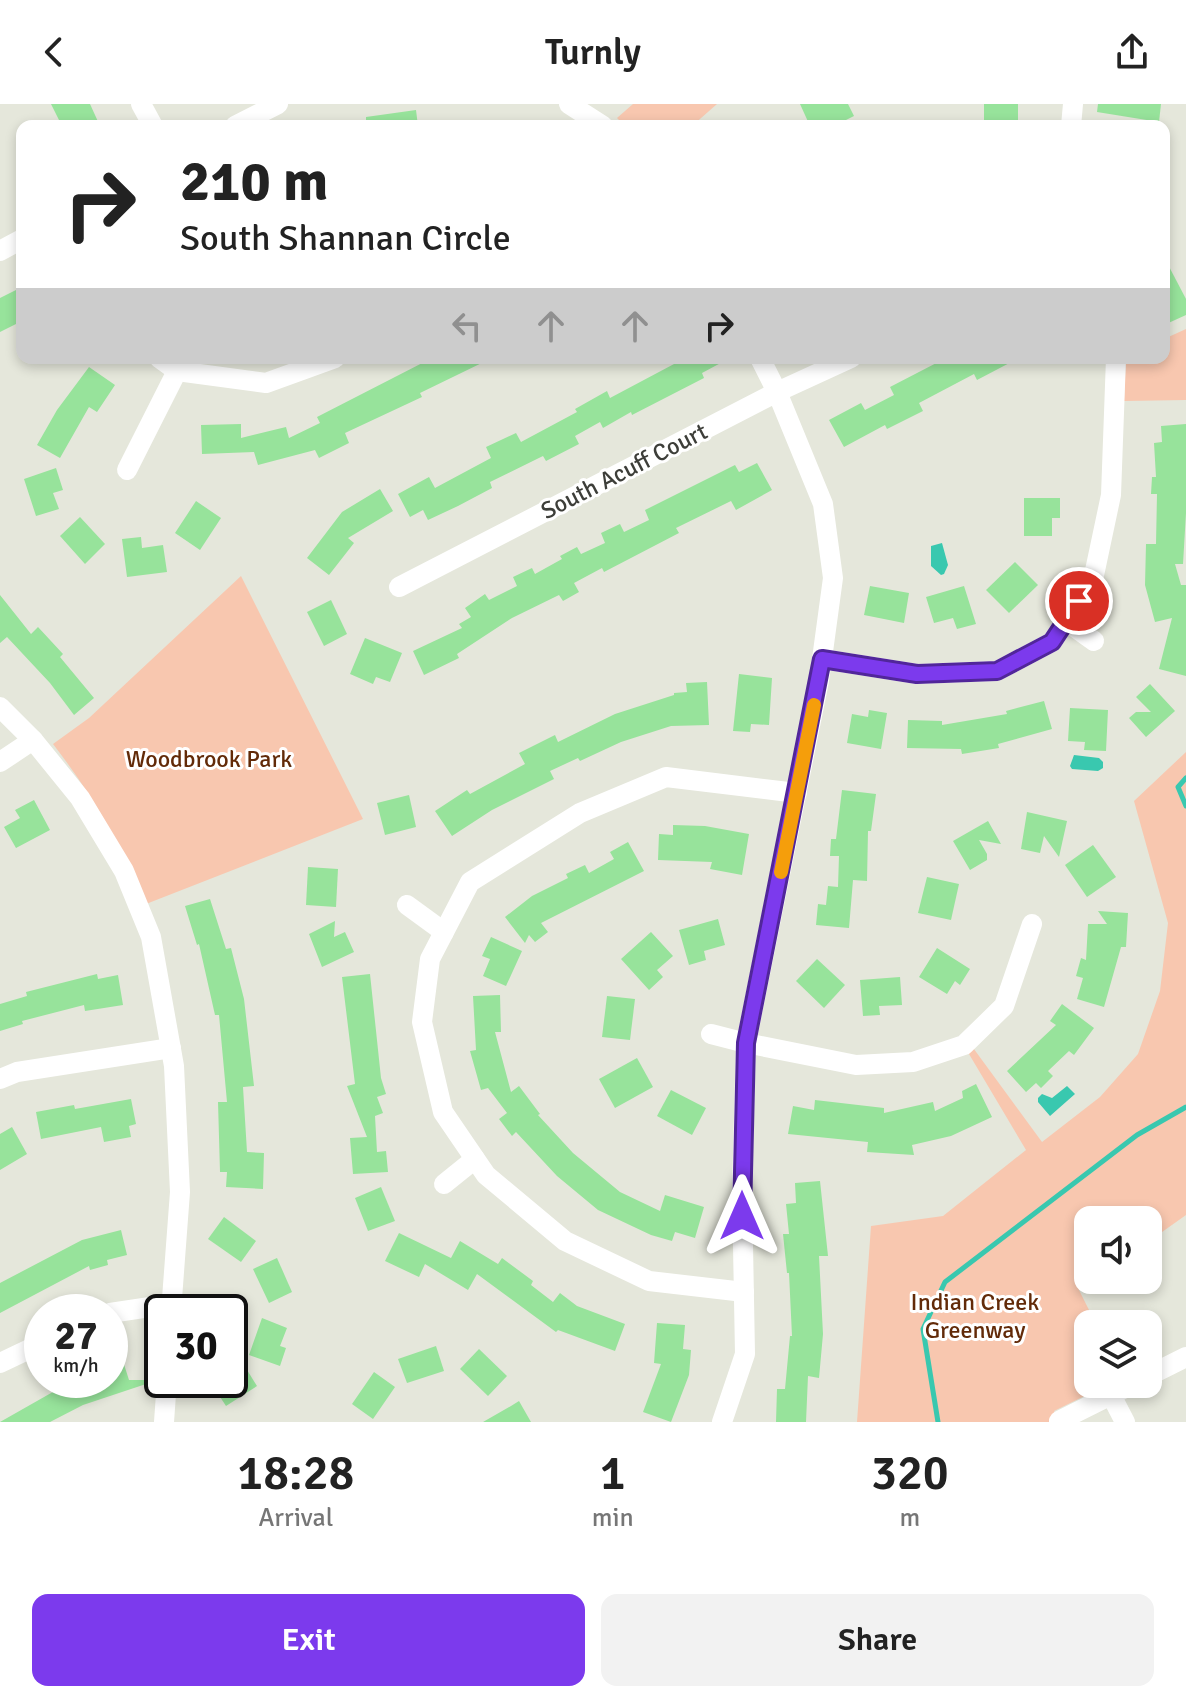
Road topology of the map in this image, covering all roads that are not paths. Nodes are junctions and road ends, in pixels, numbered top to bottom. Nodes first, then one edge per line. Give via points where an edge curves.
1 (278, 104) edge
2 (569, 104) edge
3 (247, 120) edge
4 (594, 120) edge
5 (167, 364) edge
6 (318, 364) edge
7 (763, 364) edge
8 (838, 364) edge
9 (1116, 364) edge
10 (177, 371) junction
11 (777, 392) junction
12 (127, 470) dead end
13 (399, 587) dead end
14 (1066, 621) junction
15 (1094, 641) dead end
16 (822, 659) junction
17 (0, 707) edge
18 (33, 740) junction
19 (0, 762) edge
20 (797, 793) junction
21 (407, 905) dead end
22 (1032, 924) dead end
23 (444, 932) junction
24 (711, 1034) dead end
25 (746, 1043) junction
26 (171, 1048) junction
27 (0, 1079) edge
28 (475, 1159) junction
29 (444, 1184) dead end
30 (744, 1292) junction
31 (172, 1294) edge
32 (24, 1352) edge
33 (1186, 1357) edge
34 (0, 1363) edge
35 (1162, 1369) edge
36 (166, 1398) edge
37 (1108, 1398) edge
38 (1113, 1398) edge
39 (1088, 1415) edge
40 (1059, 1421) edge
41 (164, 1422) edge
42 (722, 1422) edge
43 (1125, 1422) edge

1 - 3 street
2 - 4 street
5 - 10 street
6 - 10 street via 266,383
7 - 11 street
8 - 11 street, South Acuff Court
9 - 14 street via 1111,495 1093,580
10 - 12 street
11 - 13 street, South Acuff Court
11 - 16 street via 823,504 833,578
14 - 15 street
14 - 16 street via 1052,642 997,671 917,674
16 - 20 street
17 - 18 street
18 - 19 street
18 - 26 street via 80,798 124,871 151,937
20 - 23 street via 666,777 580,813 470,882
20 - 25 street
21 - 23 street
22 - 25 street via 1004,1006 964,1045 913,1062 856,1065
23 - 28 street via 430,959 422,1022 443,1112
24 - 25 street
25 - 30 street
26 - 27 street
26 - 31 street via 180,1192
28 - 29 street
28 - 30 street via 486,1175 565,1241 649,1281
30 - 42 street via 745,1354
32 - 34 street
33 - 35 street
36 - 41 street
37 - 39 street
38 - 43 street
39 - 40 street

